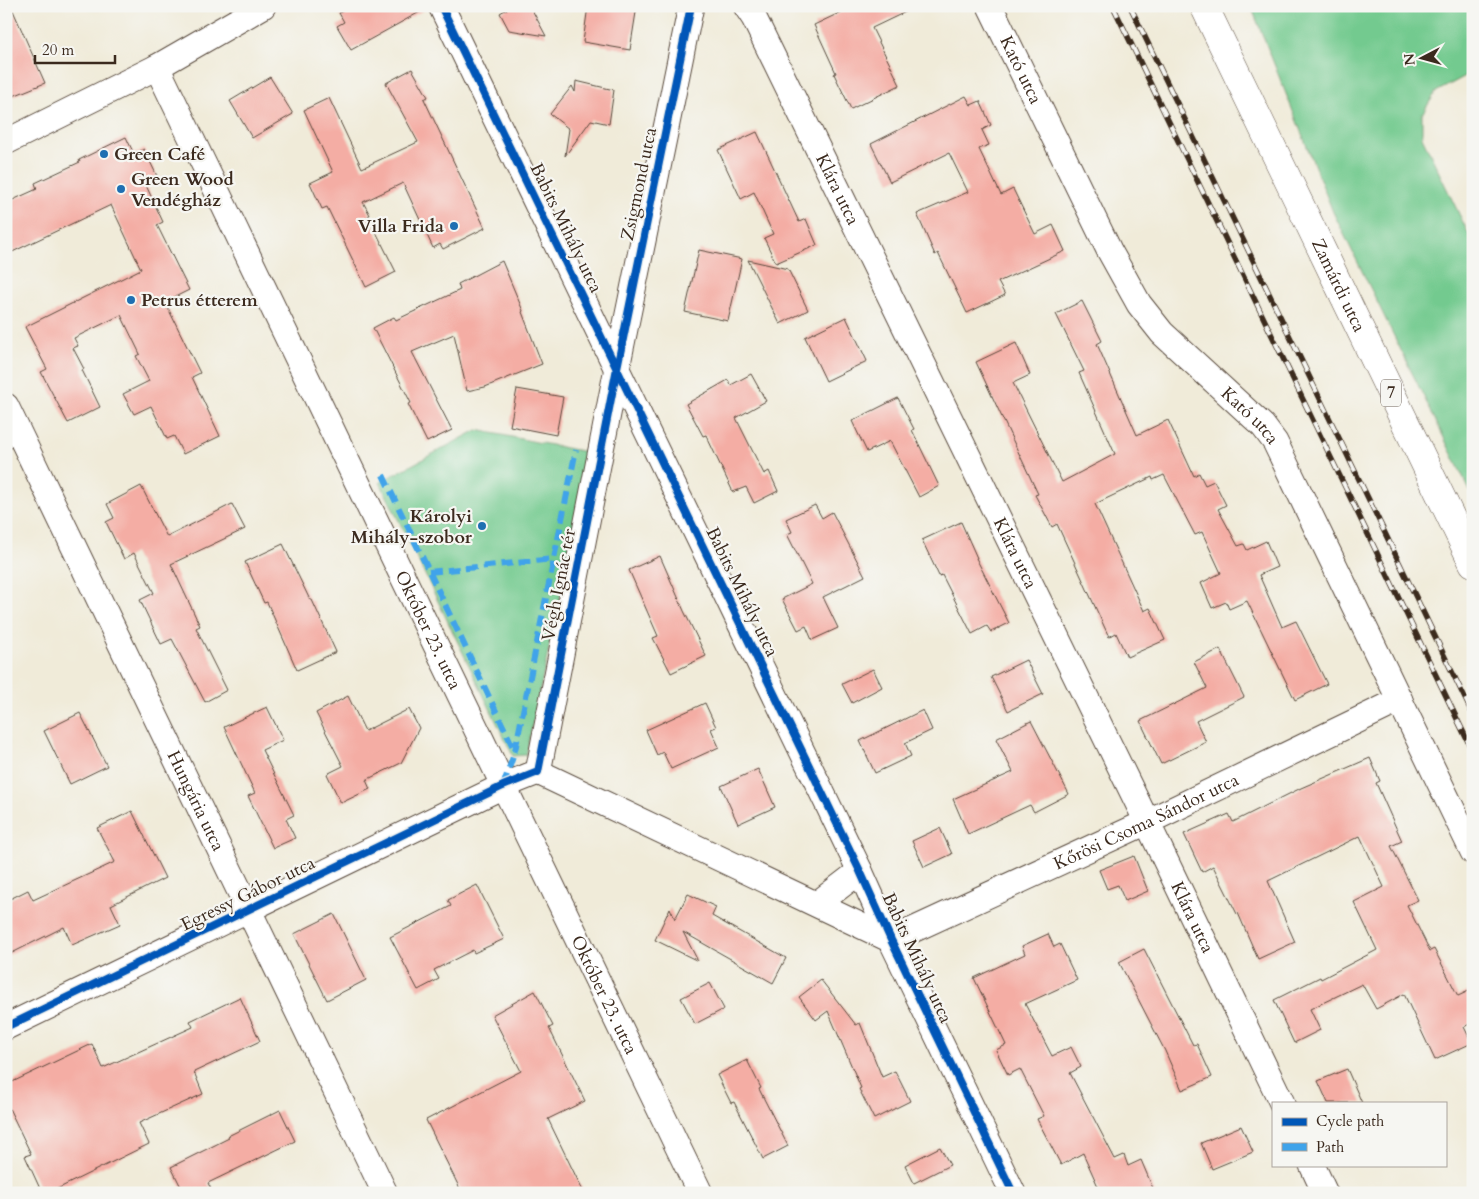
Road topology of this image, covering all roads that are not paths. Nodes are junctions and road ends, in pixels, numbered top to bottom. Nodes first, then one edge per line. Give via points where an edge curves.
1 (263, 6) edge
2 (441, 6) edge
3 (691, 6) edge
4 (746, 6) edge
5 (990, 6) edge
6 (1204, 6) edge
7 (235, 13) edge
8 (157, 67) junction
9 (6, 142) edge
10 (617, 368) junction
11 (6, 406) edge
12 (1473, 563) edge
13 (1400, 700) junction
14 (538, 772) junction
15 (503, 786) junction
16 (1147, 822) junction
17 (1473, 852) edge
18 (860, 871) junction
19 (817, 904) junction
20 (249, 910) junction
21 (891, 940) junction
22 (6, 1027) edge
23 (1282, 1102) edge
24 (1312, 1166) edge
25 (385, 1193) edge
26 (700, 1193) edge
27 (1013, 1193) edge
28 (1325, 1193) edge

1 - 7 street
2 - 10 street, Babits Mihály utca
3 - 10 street, Zsigmond utca
4 - 16 street, Klára utca
5 - 13 street, Kató utca via 1109,250 1139,304 1162,333 1264,426 1275,442
6 - 12 main road, Zamárdi utca / 7
7 - 8 street
8 - 9 street
8 - 15 street, Október 23. utca
10 - 14 street, Végh Ignác tér
10 - 18 street, Babits Mihály utca
11 - 20 street, Hungária utca
13 - 16 street, Kőrösi Csoma Sándor utca
13 - 17 street, Kató utca
14 - 15 street
14 - 19 street
15 - 20 street, Egressy Gábor utca
15 - 26 street, Október 23. utca
16 - 21 street, Kőrösi Csoma Sándor utca
16 - 23 street, Klára utca
18 - 19 street
18 - 21 street, Babits Mihály utca
19 - 21 street
20 - 22 street, Egressy Gábor utca
20 - 25 street, Hungária utca
21 - 27 street, Babits Mihály utca
24 - 28 street

